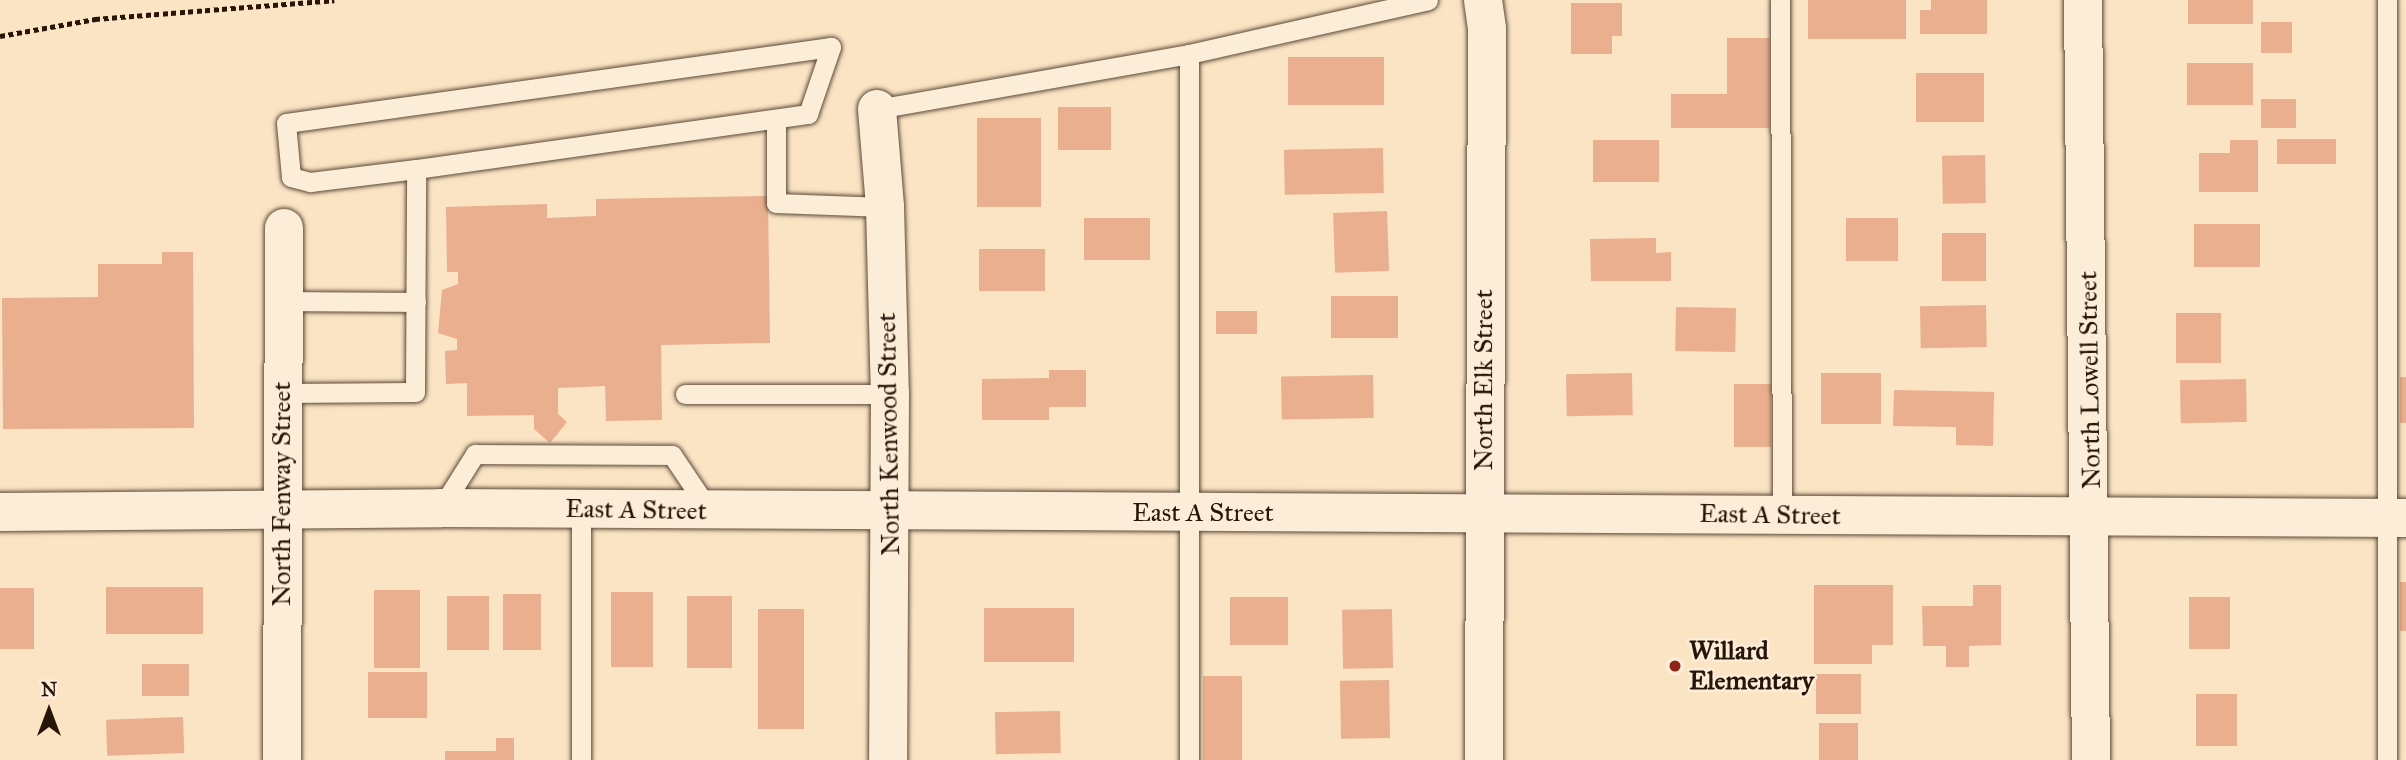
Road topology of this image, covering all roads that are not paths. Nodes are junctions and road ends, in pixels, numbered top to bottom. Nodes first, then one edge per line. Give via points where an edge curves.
1 (1428, 0) edge
2 (1483, 0) edge
3 (1780, 0) edge
4 (2083, 0) edge
5 (2387, 0) edge
6 (1189, 54) junction
7 (877, 109) joint
8 (776, 119) junction
9 (416, 169) junction
10 (885, 206) junction
11 (284, 229) dead end
12 (283, 300) junction
13 (416, 302) junction
14 (282, 393) junction
15 (685, 394) dead end
16 (890, 394) junction
17 (280, 508) junction
18 (441, 508) junction
19 (581, 510) junction
20 (709, 511) junction
21 (0, 512) edge
22 (891, 513) junction
23 (1191, 513) junction
24 (1483, 513) junction
25 (1782, 516) junction
26 (2092, 518) junction
27 (2397, 518) edge
28 (282, 760) edge
29 (581, 760) edge
30 (888, 760) edge
31 (1189, 760) edge
32 (1484, 760) edge
33 (2091, 760) edge
34 (2387, 760) edge

1 - 6 lane
2 - 24 street, North Elk Street via 1487,29
3 - 25 lane
4 - 26 street, North Lowell Street
5 - 27 lane
6 - 7 lane
6 - 23 lane
7 - 10 street, North Kenwood Street
8 - 9 lane
8 - 9 lane via 808,114 831,47 286,123 291,177 310,182
8 - 10 lane via 776,203
9 - 13 lane
10 - 16 street, North Kenwood Street
11 - 12 street, North Fenway Street
12 - 13 lane
12 - 14 street, North Fenway Street
13 - 14 lane via 415,392
14 - 17 street, North Fenway Street
15 - 16 lane
16 - 22 street, North Kenwood Street
17 - 18 street, East A Street
17 - 21 street, East A Street
17 - 28 street, North Fenway Street
18 - 19 street, East A Street
18 - 20 lane via 475,454 672,455
19 - 20 street, East A Street
19 - 29 lane
20 - 22 street, East A Street
22 - 23 street, East A Street
22 - 30 street, North Kenwood Street
23 - 24 street, East A Street
23 - 31 lane
24 - 25 street, East A Street
24 - 32 street, North Elk Street
25 - 26 street, East A Street
26 - 27 street, East A Street
26 - 33 street, North Lowell Street
27 - 34 lane

